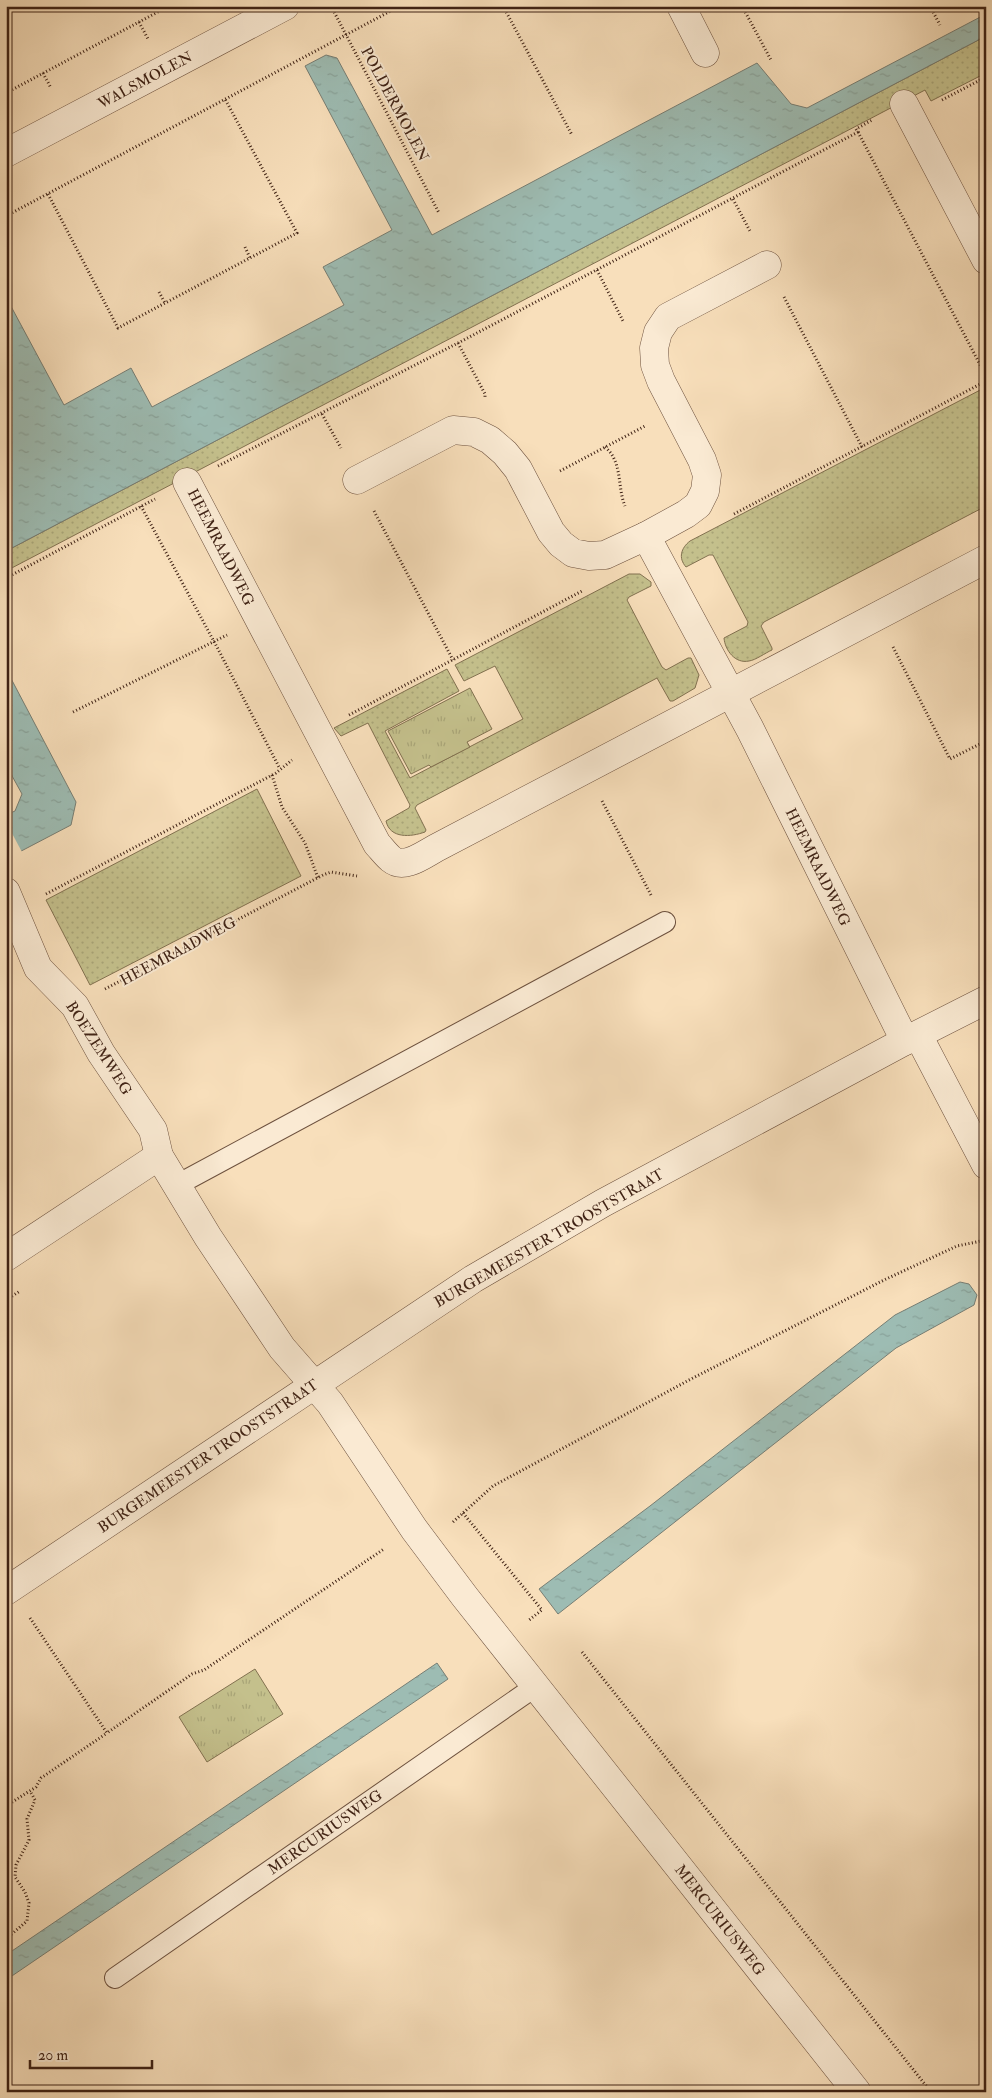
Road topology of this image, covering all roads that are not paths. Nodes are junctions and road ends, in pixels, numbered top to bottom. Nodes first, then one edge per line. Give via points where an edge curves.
1 (285, 6) edge
2 (681, 6) edge
3 (706, 53) dead end
4 (907, 110) road end
5 (6, 153) edge
6 (986, 260) edge
7 (767, 265) road end
8 (357, 480) road end
9 (187, 482) road end
10 (646, 536) junction
11 (986, 559) edge
12 (730, 693) junction
13 (10, 901) edge
14 (665, 922) road end
15 (986, 1000) edge
16 (911, 1038) junction
17 (159, 1156) junction
18 (986, 1164) edge
19 (177, 1185) junction
20 (6, 1257) edge
21 (314, 1385) junction
22 (8, 1590) edge
23 (536, 1686) junction
24 (115, 1978) dead end
25 (848, 2089) edge

1 - 5 street, WALSMOLEN
2 - 3 street
4 - 6 street
7 - 10 street via 668,317 658,332 654,348 655,365 707,475 705,491 698,505
8 - 10 street via 453,430 474,432 505,453 551,532 573,553 605,555
9 - 12 street, HEEMRAADWEG via 377,844 391,860 401,864
10 - 12 street, HEEMRAADWEG
11 - 12 street
12 - 16 street, HEEMRAADWEG
13 - 17 street, BOEZEMWEG via 38,968 75,1006 101,1054 153,1130
14 - 19 lane
15 - 16 street, BURGEMEESTER TROOSTSTRAAT
16 - 18 street, HEEMRAADWEG
16 - 21 street, BURGEMEESTER TROOSTSTRAAT via 603,1203 473,1280
17 - 19 street, BOEZEMWEG
17 - 20 street
19 - 21 street, BOEZEMWEG via 282,1348
21 - 22 street, BURGEMEESTER TROOSTSTRAAT
21 - 23 street, MERCURIUSWEG via 330,1403 421,1538
23 - 24 lane, MERCURIUSWEG
23 - 25 street, MERCURIUSWEG

